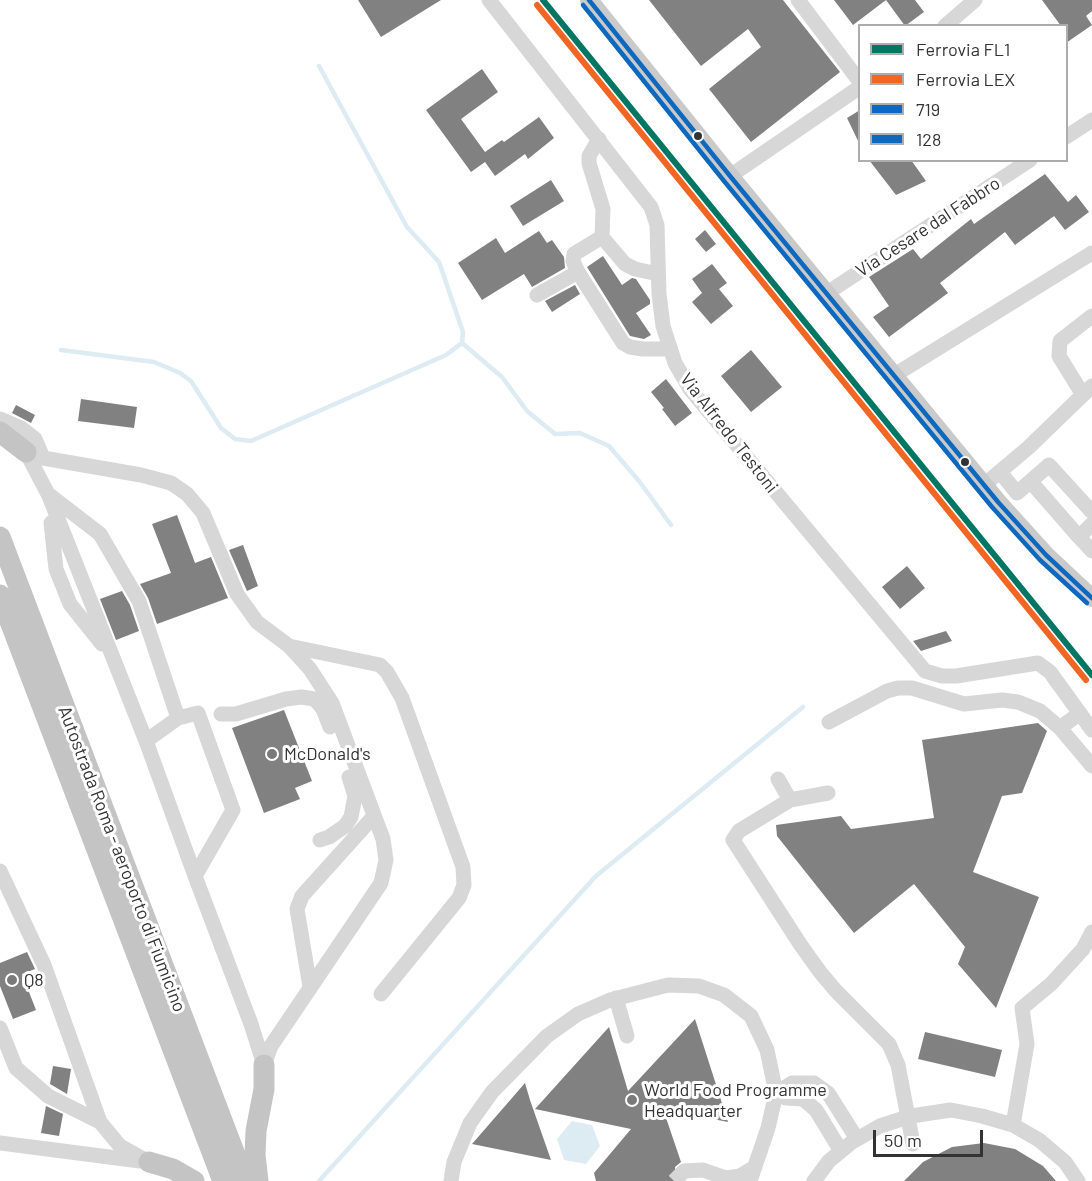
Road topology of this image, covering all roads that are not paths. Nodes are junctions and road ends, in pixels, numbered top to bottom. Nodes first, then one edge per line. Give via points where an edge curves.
1 (489, 0) edge
2 (589, 0) edge
3 (798, 0) edge
4 (975, 0) edge
5 (947, 24) edge
6 (858, 79) edge
7 (858, 88) edge
8 (1092, 120) edge
9 (1068, 136) edge
10 (599, 140) junction
11 (1027, 162) edge
12 (730, 176) junction
13 (602, 237) junction
14 (1092, 253) edge
15 (578, 272) junction
16 (658, 274) junction
17 (827, 293) junction
18 (537, 295) dead end
19 (1092, 316) edge
20 (670, 349) junction
21 (893, 376) junction
22 (1088, 391) edge
23 (0, 419) edge
24 (0, 432) edge
25 (35, 455) junction
26 (1000, 472) junction
27 (1031, 482) junction
28 (984, 485) junction
29 (48, 494) junction
30 (1092, 512) edge
31 (1092, 524) edge
32 (0, 537) edge
33 (1079, 537) junction
34 (1092, 551) edge
35 (0, 595) edge
36 (1091, 595) edge
37 (290, 646) junction
38 (1080, 713) junction
39 (221, 714) dead end
40 (178, 718) junction
41 (829, 722) dead end
42 (1060, 728) junction
43 (1092, 730) edge
44 (146, 741) junction
45 (1092, 766) edge
46 (778, 779) dead end
47 (828, 793) dead end
48 (790, 800) junction
49 (374, 816) junction
50 (320, 840) dead end
51 (0, 871) edge
52 (195, 876) junction
53 (1092, 932) edge
54 (310, 987) junction
55 (381, 994) dead end
56 (616, 998) junction
57 (0, 1028) edge
58 (627, 1036) dead end
59 (264, 1065) junction
60 (776, 1093) junction
61 (909, 1117) junction
62 (100, 1122) junction
63 (1013, 1125) junction
64 (857, 1139) junction
65 (0, 1143) edge
66 (913, 1144) dead end
67 (841, 1151) junction
68 (149, 1162) junction
69 (684, 1171) dead end
70 (752, 1175) edge
71 (194, 1181) edge
72 (223, 1181) edge
73 (245, 1181) edge
74 (258, 1181) edge
75 (451, 1181) edge
76 (814, 1181) edge
77 (1078, 1181) edge

1 - 10 street, Via Alfredo Testoni
2 - 12 main road
3 - 6 street
4 - 5 street
7 - 12 street
8 - 9 street
10 - 13 street via 589,163 603,209
10 - 16 street, Via Alfredo Testoni via 651,207 657,225
11 - 17 street, Via Cesare dal Fabbro
12 - 17 main road
13 - 15 street via 574,254
13 - 16 street via 625,264
14 - 21 street
15 - 18 street
15 - 20 street via 623,343 643,350
16 - 20 street, Via Alfredo Testoni via 661,313
17 - 21 main road
19 - 22 street via 1060,341 1059,357
20 - 38 street, Via Alfredo Testoni via 690,389 925,671 956,676 1038,663 1050,672
21 - 28 main road
22 - 26 street
23 - 25 street via 21,428 34,440
24 - 25 highway
25 - 29 street
25 - 37 street via 171,483 187,494 202,513 237,594 256,622
26 - 27 street via 1017,493
26 - 28 street
27 - 30 street via 1049,465
27 - 33 street
28 - 36 main road via 1046,555
29 - 40 street via 100,534 139,601
29 - 44 street
31 - 33 street
32 - 73 highway, Autostrada Roma - aeroporto di Fiumicino
33 - 34 street
35 - 72 highway, Autostrada Roma - aeroporto di Fiumicino
37 - 49 street via 332,703
37 - 55 street via 380,665 387,672 402,698 463,867 464,885 459,898
38 - 42 street
38 - 43 street, Via Alfredo Testoni
39 - 50 street via 236,714 302,697 314,699 323,709 355,796 345,826
40 - 44 street
40 - 52 street via 198,713 233,810
41 - 42 street via 887,691 912,688 964,704 1018,702 1040,711
42 - 45 street
44 - 52 street
46 - 48 street
47 - 48 street
48 - 61 street via 739,831 733,840 820,972 890,1044
49 - 54 street via 386,860 381,883
49 - 54 street via 302,896 297,909
51 - 62 street via 44,965
52 - 59 street
53 - 63 street via 1083,949 1052,984 1022,1008 1027,1044
54 - 59 street via 270,1046
56 - 58 street
56 - 60 street via 668,985 699,986 724,995 751,1016 767,1050
56 - 75 street via 578,1014 547,1036 492,1092 470,1123 454,1162
57 - 62 street via 16,1068 48,1096
59 - 74 highway via 256,1131
60 - 64 street via 792,1083 814,1083 828,1093
60 - 67 street via 803,1099 816,1110
60 - 70 street
61 - 63 street via 951,1110
61 - 64 street via 880,1126
61 - 66 street
62 - 68 street via 120,1146
63 - 77 street via 1040,1140 1065,1162
64 - 67 street
65 - 68 street
67 - 76 street
68 - 71 highway
69 - 70 street via 703,1170 726,1178

